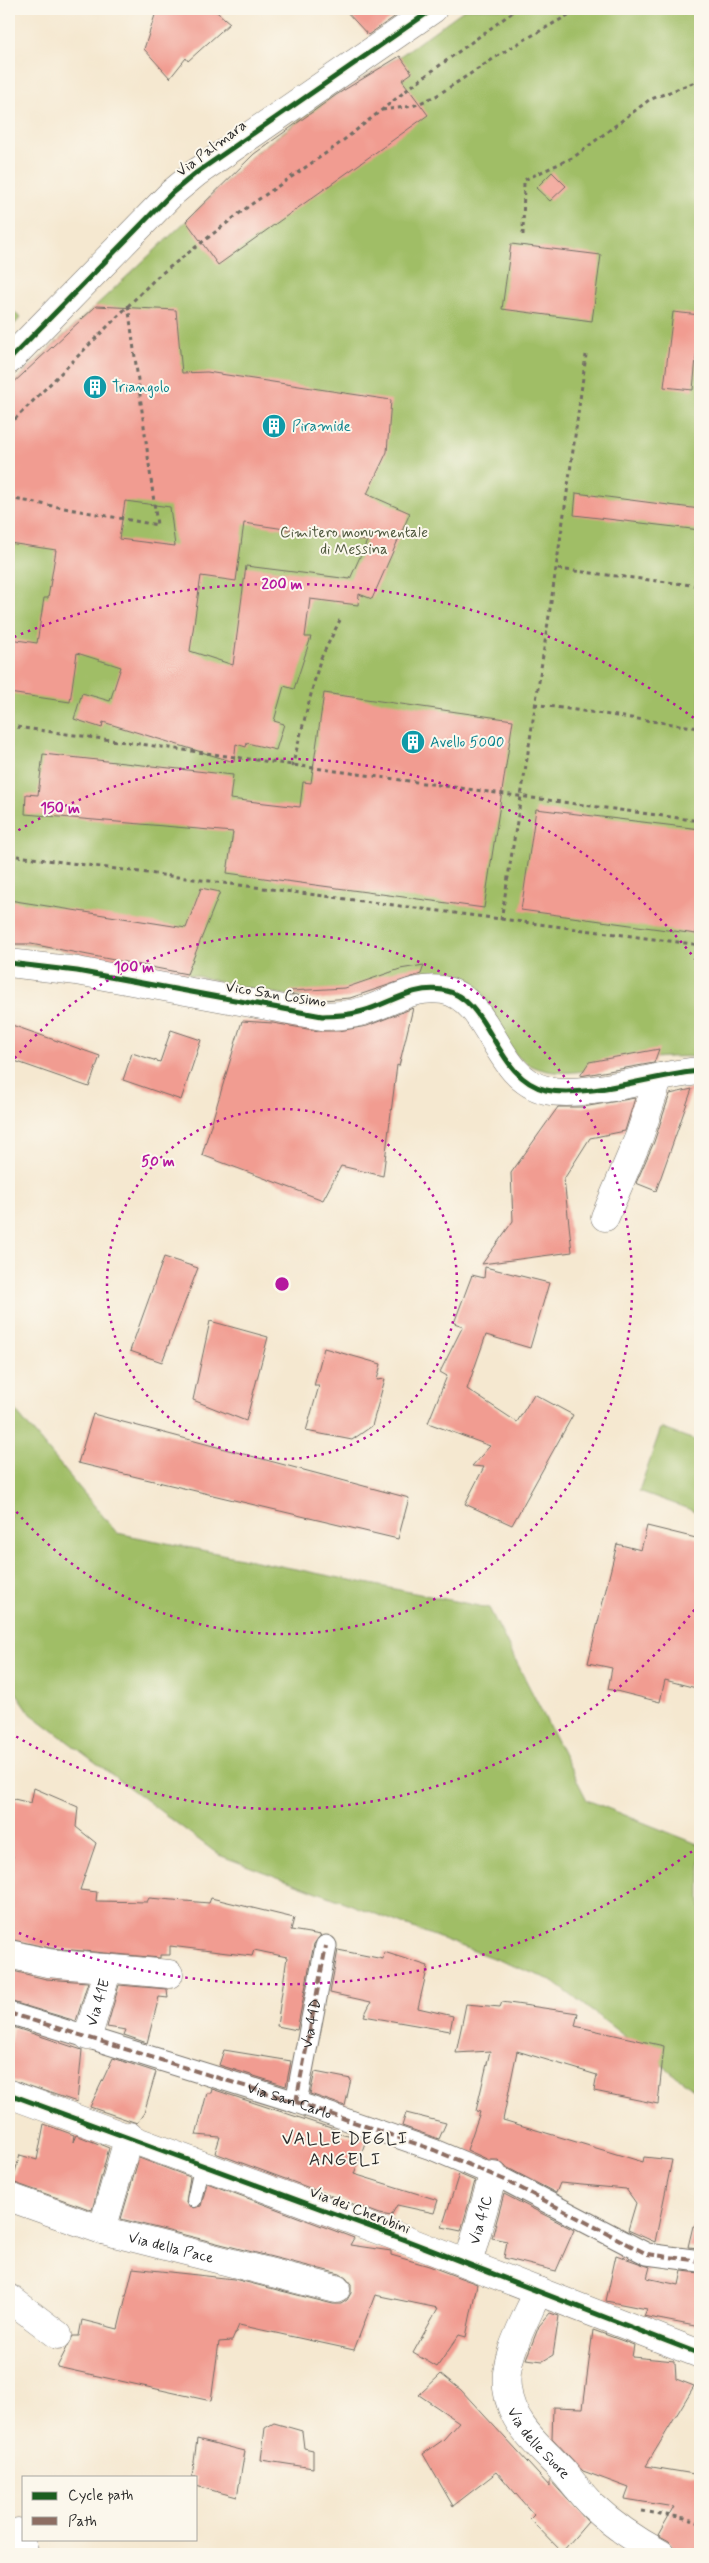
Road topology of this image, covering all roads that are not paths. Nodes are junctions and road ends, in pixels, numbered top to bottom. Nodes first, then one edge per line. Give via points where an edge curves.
1 (433, 9) edge
2 (9, 360) edge
3 (9, 963) edge
4 (700, 1071) edge
5 (659, 1077) junction
6 (605, 1217) dead end
7 (326, 1946) dead end
8 (9, 1954) edge
9 (108, 1968) junction
10 (169, 1974) dead end
11 (9, 2012) edge
12 (88, 2036) junction
13 (9, 2094) edge
14 (296, 2102) junction
15 (129, 2136) junction
16 (202, 2164) junction
17 (493, 2175) junction
18 (9, 2196) edge
19 (194, 2200) dead end
20 (102, 2230) junction
21 (700, 2261) edge
22 (468, 2264) junction
23 (336, 2289) dead end
24 (538, 2291) junction
25 (9, 2298) edge
26 (58, 2335) dead end
27 (700, 2354) edge
28 (661, 2554) edge

1 - 2 street, Via Palmara via 196,173
3 - 5 street, Vico San Cosimo via 77,971 322,1016 366,1010 417,990 445,990 456,994 476,1012 503,1056 530,1084 546,1090 582,1091
4 - 5 street, Vico San Cosimo
5 - 6 street via 639,1137
7 - 14 street, Via 41D
8 - 9 street via 48,1963
9 - 10 street
9 - 12 street, Via 41E
11 - 12 street, Via San Carlo
12 - 14 street, Via San Carlo
13 - 15 street, Via dei Cherubini
14 - 17 street, Via San Carlo via 434,2150
15 - 16 street, Via dei Cherubini
15 - 20 street
16 - 19 lane
16 - 22 street, Via dei Cherubini
17 - 21 street, Via San Carlo via 647,2254
17 - 22 street, Via 41C
18 - 20 street, Via della Pace
20 - 23 street, Via della Pace
22 - 24 street, Via dei Cherubini
24 - 27 street, Via dei Cherubini
24 - 28 street, Via delle Suore via 509,2363 506,2387 513,2413 534,2443 593,2506 631,2536
25 - 26 street

